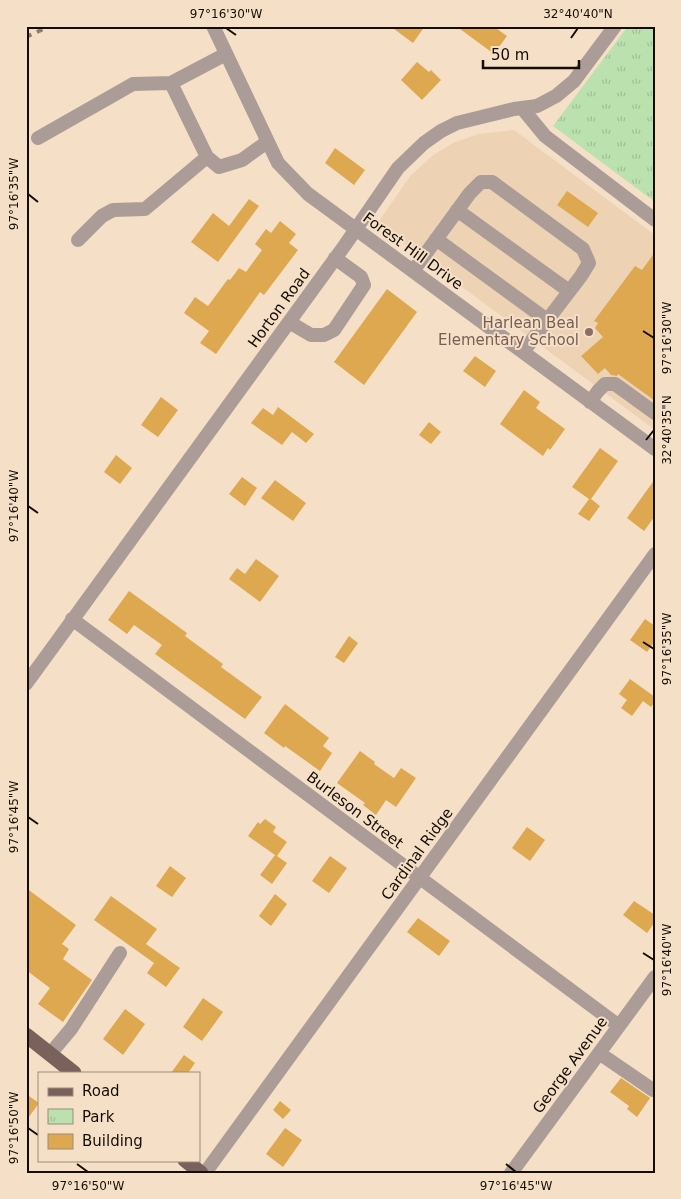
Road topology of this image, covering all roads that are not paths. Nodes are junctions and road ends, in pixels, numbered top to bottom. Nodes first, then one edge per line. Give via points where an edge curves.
1 (213, 26) edge
2 (615, 26) edge
3 (226, 54) junction
4 (171, 84) junction
5 (522, 108) junction
6 (38, 138) dead end
7 (267, 142) junction
8 (207, 157) junction
9 (457, 210) junction
10 (655, 220) edge
11 (356, 229) junction
12 (436, 239) junction
13 (78, 240) dead end
14 (336, 258) junction
15 (413, 271) junction
16 (569, 291) junction
17 (547, 320) junction
18 (289, 322) junction
19 (523, 352) junction
20 (590, 402) junction
21 (655, 413) edge
22 (655, 449) edge
23 (655, 554) edge
24 (72, 619) junction
25 (26, 684) edge
26 (420, 879) junction
27 (120, 953) dead end
28 (655, 977) edge
29 (619, 1026) junction
30 (26, 1035) edge
31 (599, 1053) junction
32 (50, 1054) junction
33 (73, 1072) edge
34 (653, 1090) dead end
35 (187, 1162) edge
36 (201, 1173) edge
37 (205, 1173) edge
38 (511, 1173) edge

1 - 3 street, Forest Hill Drive
2 - 5 street, Horton Road via 574,81 556,96 536,106
3 - 4 street
3 - 7 street, Forest Hill Drive
4 - 6 street via 133,84
4 - 8 street
5 - 10 street via 545,136
5 - 11 street, Horton Road via 457,123 424,143 398,168
7 - 8 street via 242,160 219,167
7 - 11 street, Forest Hill Drive via 278,163 308,194
8 - 13 street via 145,209 113,210 102,216
9 - 12 street
9 - 16 street
9 - 16 street via 481,182 492,182 583,248 589,263
11 - 14 street, Horton Road
11 - 15 street, Forest Hill Drive
12 - 15 street
12 - 17 street
14 - 18 street, Horton Road
14 - 18 street via 361,277 364,285 334,330 324,335 311,335
15 - 19 street, Forest Hill Drive
16 - 17 street
17 - 19 street
18 - 24 street, Horton Road
19 - 20 street, Forest Hill Drive
20 - 21 street via 605,384 615,384
20 - 22 street, Forest Hill Drive
23 - 26 street, Cardinal Ridge
24 - 25 street, Horton Road
24 - 26 street, Burleson Street
26 - 29 street, Burleson Street
26 - 37 street, Cardinal Ridge
27 - 32 street
28 - 29 street, George Avenue
29 - 31 street, George Avenue
30 - 32 main road
31 - 34 street
31 - 38 street, George Avenue
32 - 33 main road
35 - 36 main road

